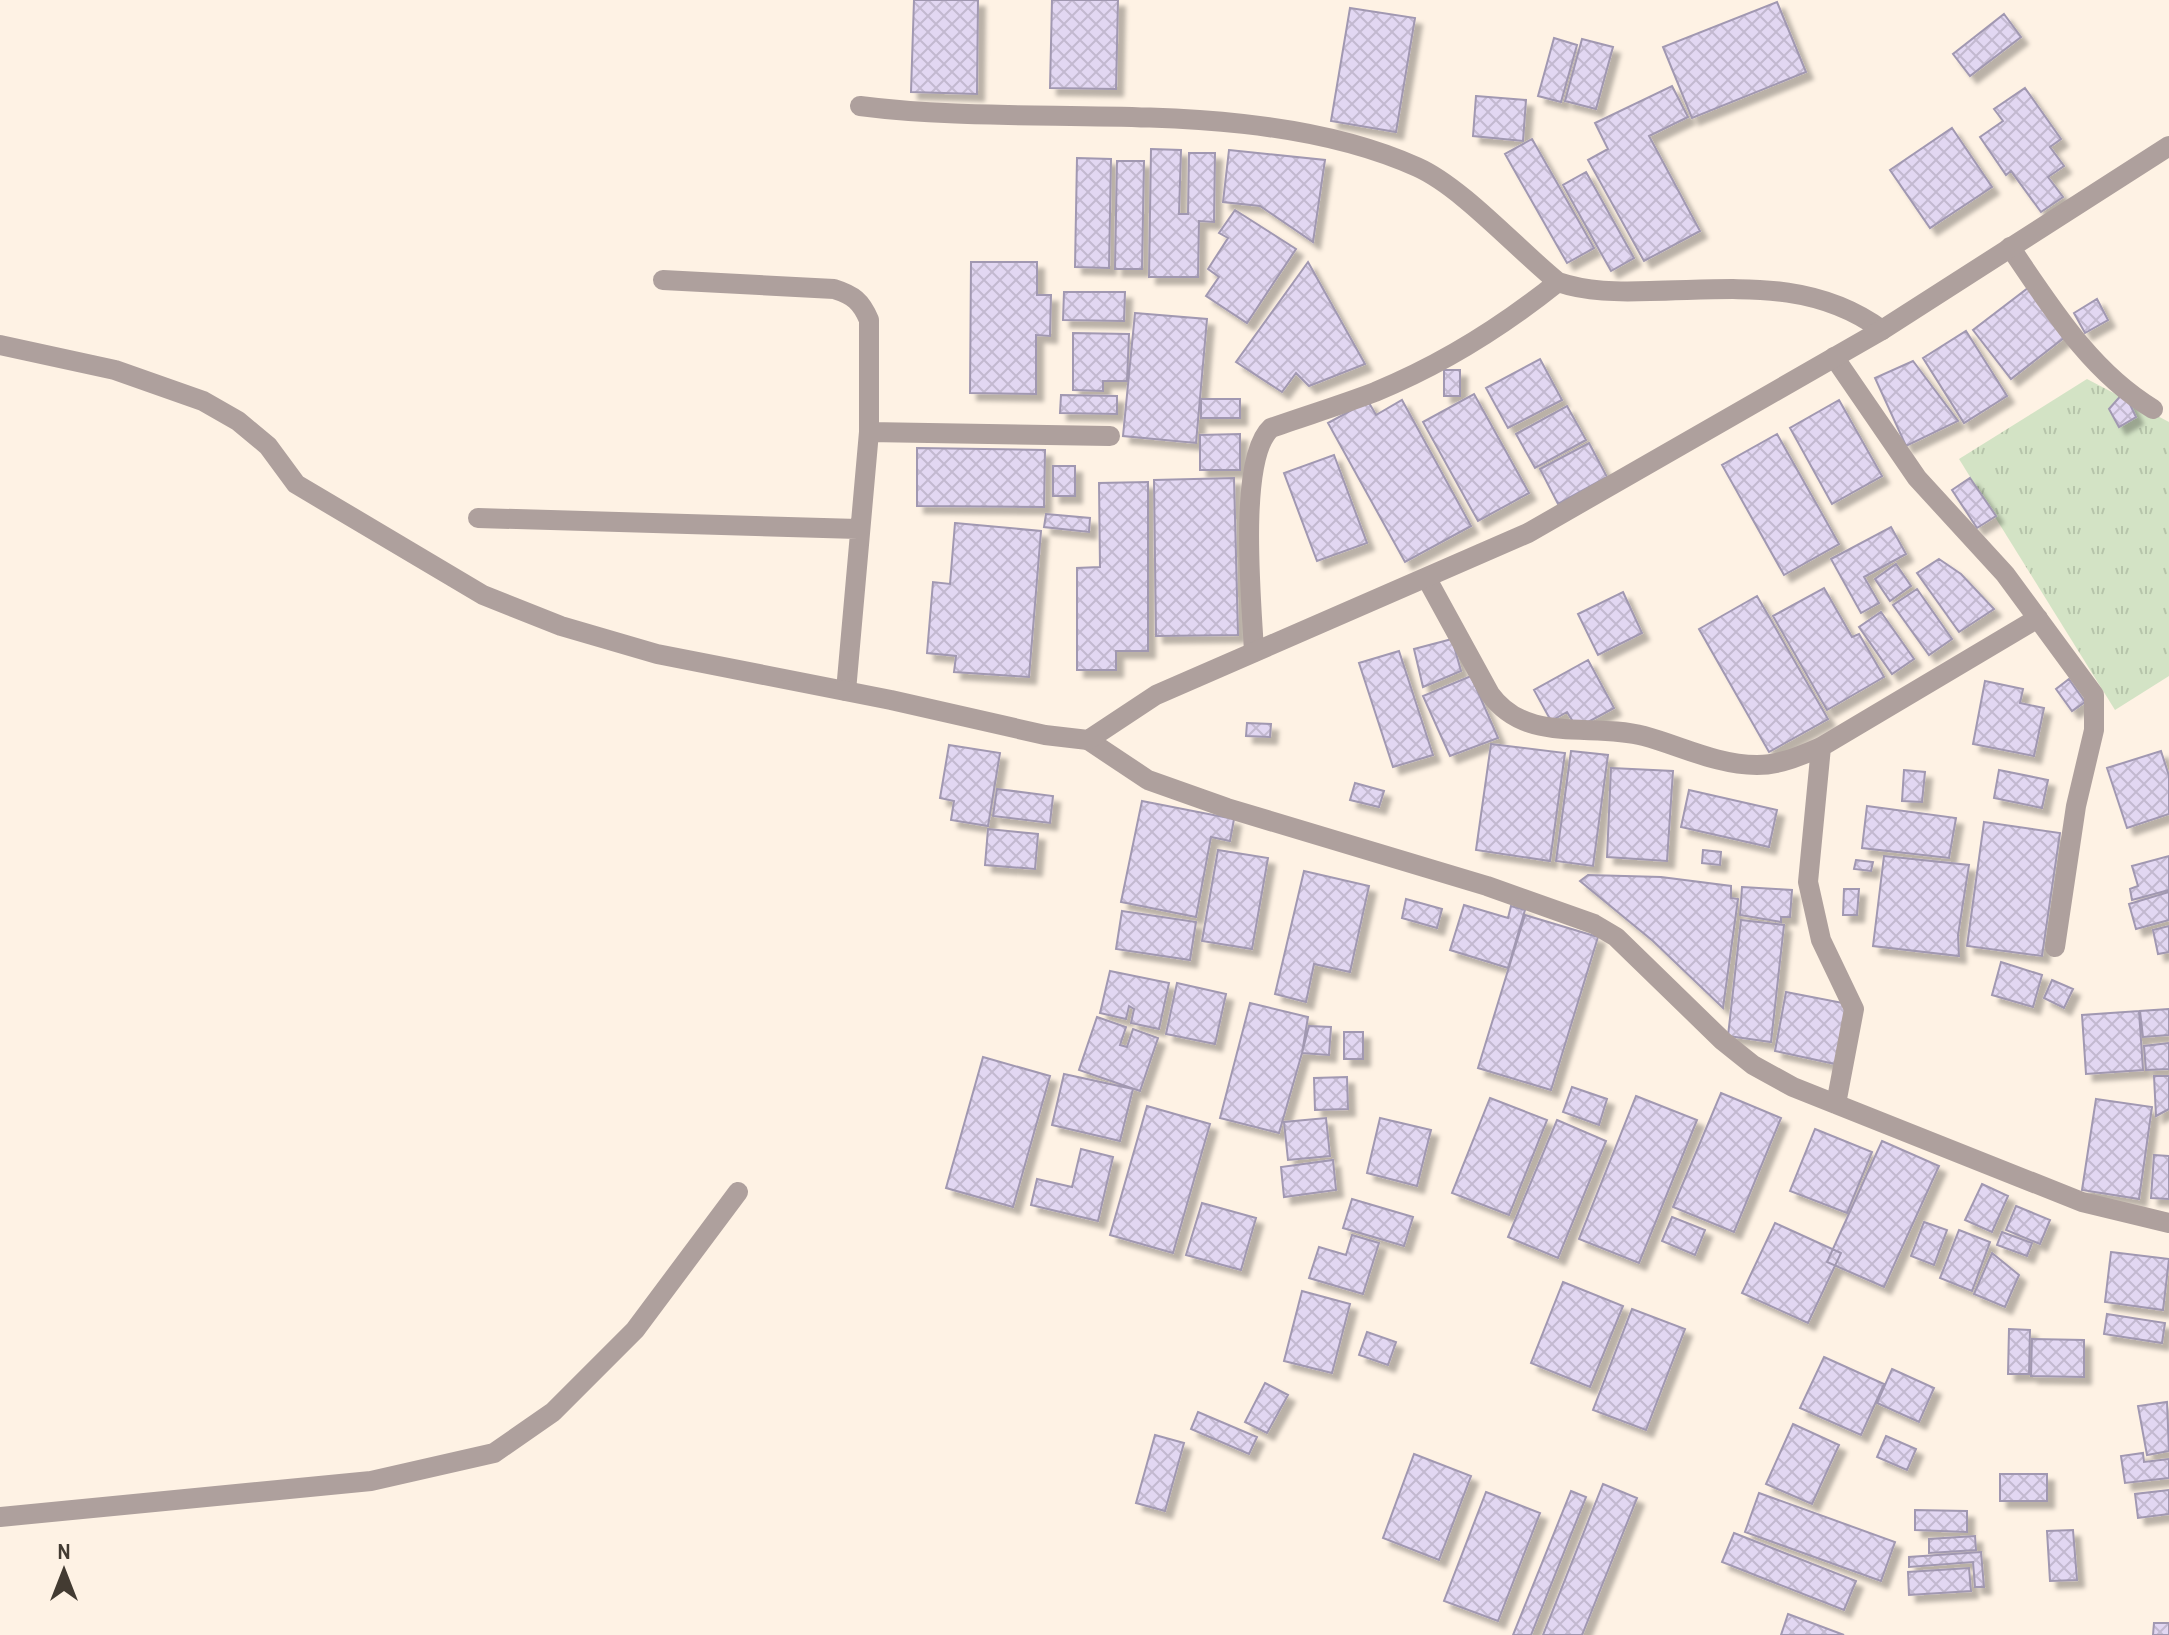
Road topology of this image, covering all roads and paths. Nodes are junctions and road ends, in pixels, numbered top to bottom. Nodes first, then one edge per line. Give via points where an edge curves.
1 (860, 106) dead end
2 (2169, 146) edge
3 (2010, 247) junction
4 (663, 280) dead end
5 (1558, 282) junction
6 (1882, 330) junction
7 (0, 345) edge
8 (1834, 357) junction
9 (2153, 409) dead end
10 (869, 432) junction
11 (1110, 436) dead end
12 (478, 518) dead end
13 (858, 529) junction
14 (1427, 579) junction
15 (2038, 618) junction
16 (1254, 652) junction
17 (846, 691) junction
18 (1088, 740) junction
19 (1821, 747) junction
20 (2055, 947) dead end
21 (1836, 1104) junction
22 (738, 1192) dead end
23 (2169, 1223) edge
24 (0, 1517) edge

1 - 5 street via 917,113 1044,113 1252,126 1358,147 1420,168
2 - 3 street
3 - 6 street
3 - 9 street via 2081,346 2114,382
4 - 10 street via 852,294 869,320
5 - 6 street via 1601,291 1752,288 1822,297 1854,309
5 - 16 street via 1487,335 1431,366 1263,435 1254,461 1250,521
6 - 8 street
7 - 17 street via 115,370 203,401 268,446 296,484 496,600 616,644
8 - 14 street via 1540,527
8 - 15 street via 1917,478
10 - 11 street
10 - 13 street
12 - 13 street
13 - 17 street
14 - 16 street
14 - 19 street via 1490,694 1513,718 1567,731 1642,735 1723,762 1786,762
15 - 19 street
15 - 20 street via 2092,689 2096,710
16 - 18 street via 1156,695
17 - 18 street
18 - 21 street via 1148,780 1594,924 1616,937 1753,1065
19 - 21 street via 1808,882 1821,940 1854,1009
21 - 23 street via 2082,1202
22 - 24 street via 635,1330 553,1412 494,1453 371,1481

